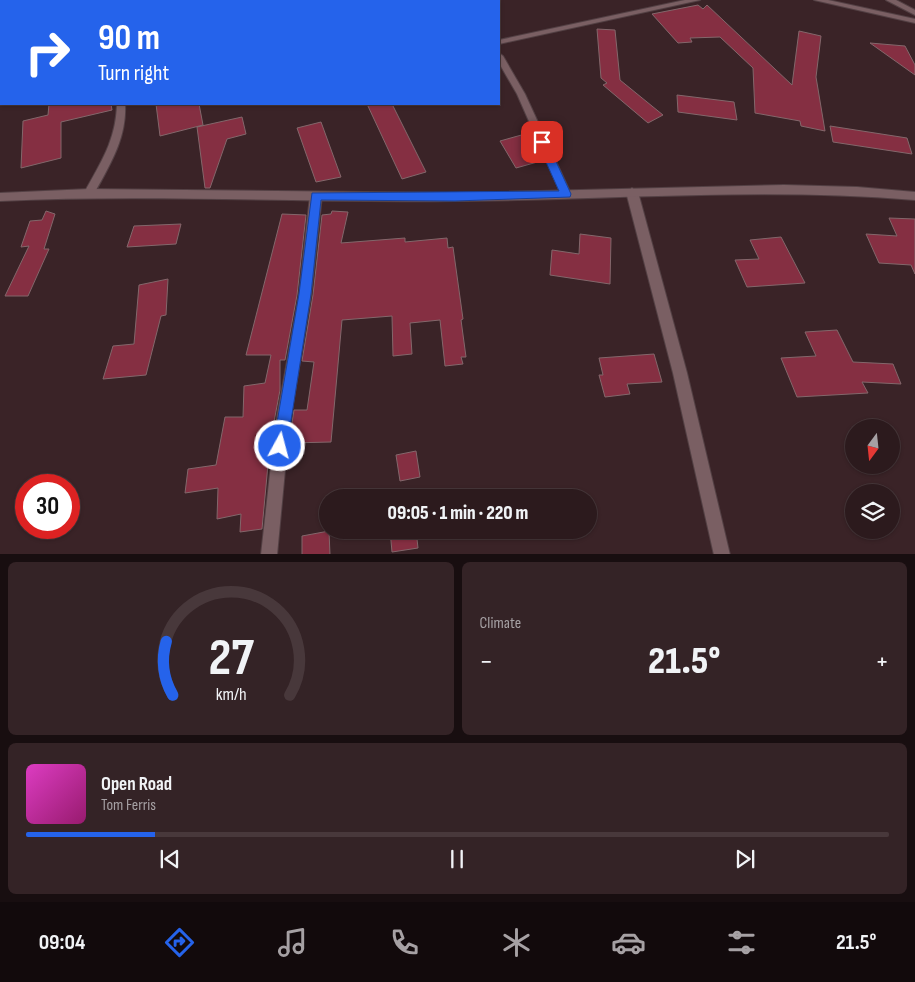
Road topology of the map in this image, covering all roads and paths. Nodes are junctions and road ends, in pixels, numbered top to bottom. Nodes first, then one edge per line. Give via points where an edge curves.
1 (696, 0) edge
2 (818, 0) edge
3 (890, 0) edge
4 (915, 13) edge
5 (915, 21) edge
6 (500, 42) edge
7 (500, 58) edge
8 (121, 105) edge
9 (632, 192) junction
10 (89, 194) junction
11 (566, 194) junction
12 (316, 196) junction
13 (915, 196) edge
14 (0, 197) edge
15 (269, 554) edge
16 (722, 554) edge

1 - 6 lane
2 - 5 lane
3 - 4 lane
7 - 11 lane
8 - 10 lane via 123,118 118,137
9 - 11 main road
9 - 13 main road via 784,189
9 - 16 main road via 670,329
10 - 12 main road
10 - 14 main road
11 - 12 main road
12 - 15 main road via 305,294 282,428

